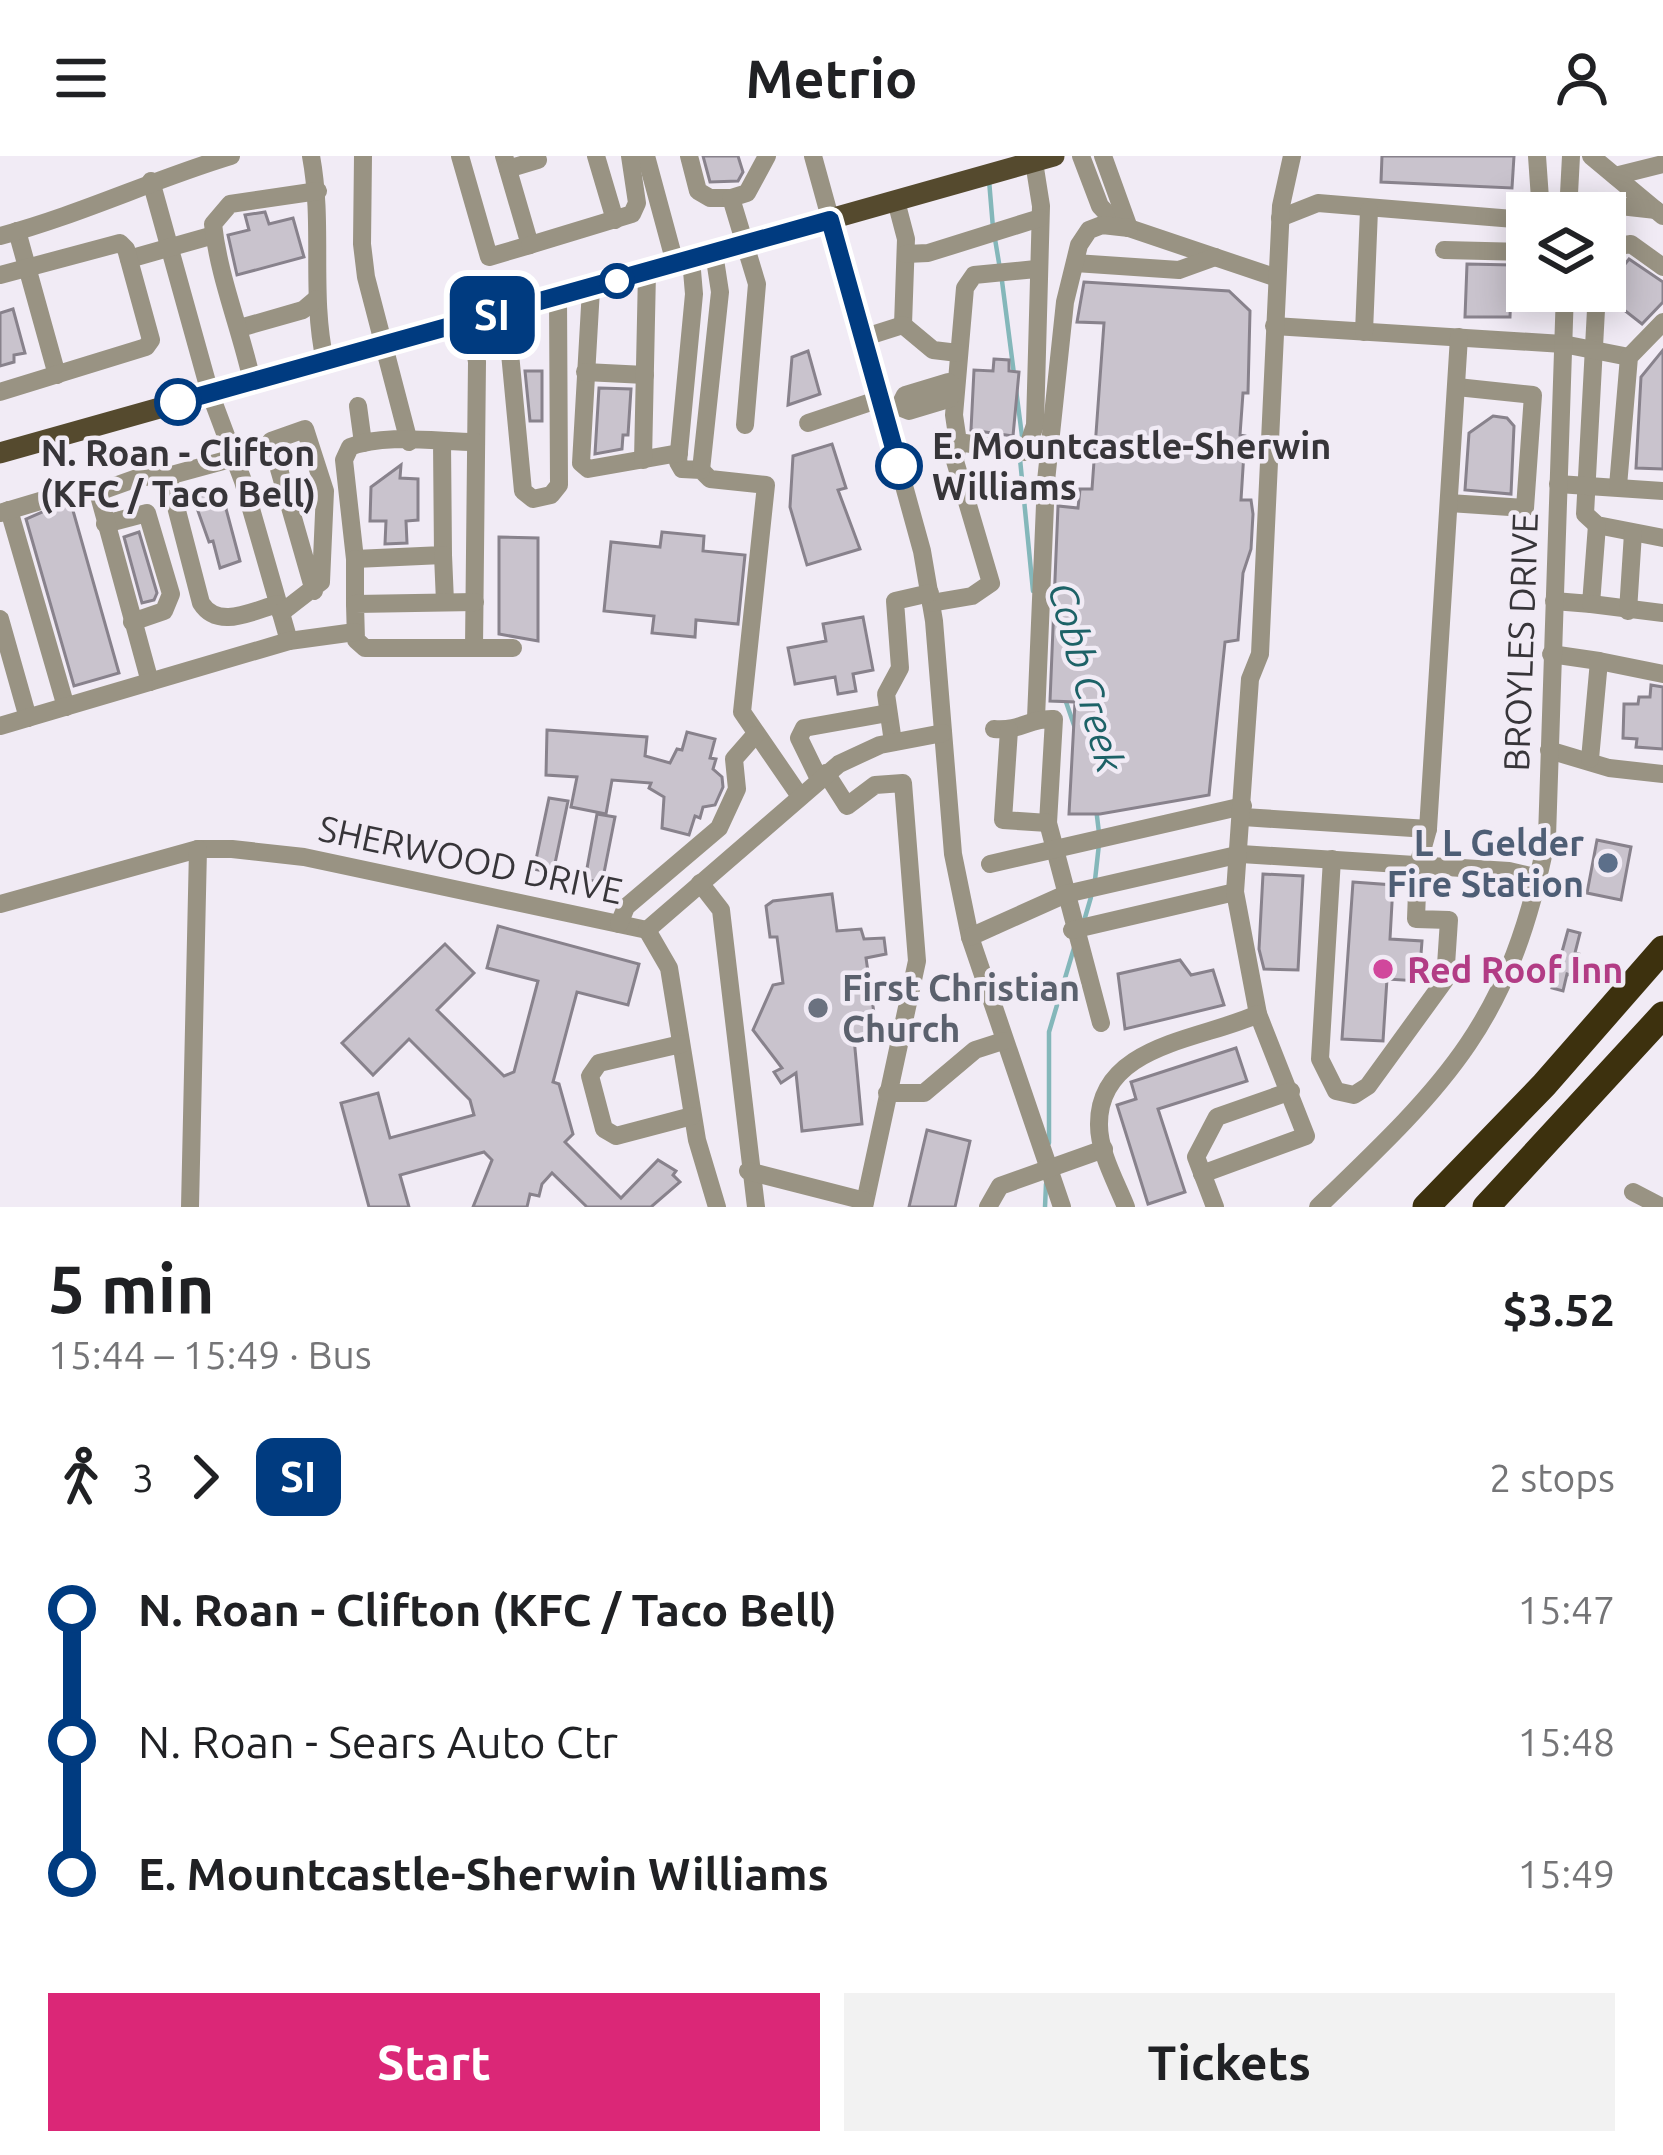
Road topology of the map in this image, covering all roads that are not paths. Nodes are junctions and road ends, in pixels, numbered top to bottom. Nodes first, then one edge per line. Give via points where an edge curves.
1 (231, 156) edge
2 (311, 156) edge
3 (363, 156) edge
4 (460, 156) edge
5 (596, 156) edge
6 (630, 156) edge
7 (646, 156) edge
8 (693, 156) edge
9 (767, 156) edge
10 (813, 156) edge
11 (1081, 156) edge
12 (1103, 156) edge
13 (1292, 156) edge
14 (1537, 156) edge
15 (1570, 156) edge
16 (1591, 156) edge
17 (543, 157) edge
18 (1044, 159) edge
19 (506, 162) edge
20 (1663, 164) edge
21 (1615, 176) junction
22 (151, 181) junction
23 (1663, 189) edge
24 (318, 191) junction
25 (1540, 192) edge
26 (1569, 192) edge
27 (731, 198) junction
28 (896, 202) junction
29 (1626, 207) edge
30 (1369, 210) junction
31 (1660, 213) edge
32 (1040, 218) junction
33 (1280, 218) junction
34 (1506, 219) edge
35 (615, 220) junction
36 (830, 220) junction
37 (1129, 228) junction
38 (9, 234) edge
39 (214, 235) junction
40 (530, 245) junction
41 (742, 245) junction
42 (1626, 245) edge
43 (170, 249) junction
44 (1444, 250) dead end
45 (1506, 251) edge
46 (714, 253) junction
47 (906, 254) junction
48 (1215, 257) junction
49 (129, 259) junction
50 (683, 261) junction
51 (1075, 263) junction
52 (27, 267) junction
53 (1663, 267) edge
54 (1036, 269) junction
55 (647, 272) junction
56 (0, 275) edge
57 (1277, 278) junction
58 (591, 289) junction
59 (558, 297) junction
60 (316, 299) junction
61 (1036, 300) junction
62 (1065, 302) junction
63 (506, 311) junction
64 (1564, 312) edge
65 (1597, 312) edge
66 (470, 321) junction
67 (1662, 324) edge
68 (903, 326) junction
69 (1274, 326) junction
70 (240, 328) junction
71 (1364, 332) junction
72 (1460, 337) junction
73 (862, 338) junction
74 (385, 344) junction
75 (1563, 344) junction
76 (1597, 350) junction
77 (958, 353) junction
78 (1629, 357) junction
79 (326, 361) junction
80 (585, 372) junction
81 (56, 375) junction
82 (645, 375) junction
83 (252, 381) junction
84 (1457, 387) junction
85 (956, 388) junction
86 (0, 392) edge
87 (210, 393) junction
88 (887, 405) junction
89 (358, 406) dead end
90 (808, 423) dead end
91 (745, 425) dead end
92 (409, 442) junction
93 (442, 442) junction
94 (476, 442) junction
95 (958, 442) junction
96 (363, 443) junction
97 (0, 453) edge
98 (234, 458) junction
99 (643, 460) junction
100 (679, 460) junction
101 (1558, 461) junction
102 (1589, 462) junction
103 (275, 466) junction
104 (701, 470) junction
105 (167, 476) junction
106 (243, 481) junction
107 (1558, 484) junction
108 (1588, 484) junction
109 (1618, 487) junction
110 (1663, 491) edge
111 (47, 499) dead end
112 (1449, 503) junction
113 (4, 511) edge
114 (1557, 511) junction
115 (1591, 519) junction
116 (105, 524) junction
117 (1636, 533) junction
118 (1663, 536) edge
119 (443, 555) junction
120 (355, 559) junction
121 (314, 591) junction
122 (931, 598) junction
123 (1553, 601) junction
124 (445, 602) junction
125 (475, 602) junction
126 (356, 604) junction
127 (1591, 604) junction
128 (279, 608) junction
129 (1628, 611) junction
130 (1663, 613) edge
131 (0, 619) edge
132 (225, 619) junction
133 (132, 622) junction
134 (355, 632) junction
135 (289, 641) junction
136 (474, 648) junction
137 (513, 648) dead end
138 (1551, 654) junction
139 (237, 656) junction
140 (1599, 662) junction
141 (1663, 674) edge
142 (151, 682) junction
143 (66, 706) junction
144 (888, 713) junction
145 (28, 718) junction
146 (1036, 718) junction
147 (0, 726) edge
148 (943, 734) junction
149 (755, 735) junction
150 (893, 742) junction
151 (1549, 750) junction
152 (1590, 759) junction
153 (1663, 774) edge
154 (822, 776) junction
155 (799, 795) junction
156 (1243, 811) junction
157 (1048, 823) junction
158 (719, 828) junction
159 (1427, 829) junction
160 (1058, 848) junction
161 (198, 849) junction
162 (738, 849) junction
163 (1241, 854) junction
164 (1331, 859) junction
165 (990, 864) dead end
166 (1418, 865) junction
167 (1539, 878) junction
168 (700, 883) junction
169 (1235, 892) junction
170 (1066, 894) junction
171 (0, 904) edge
172 (619, 924) junction
173 (646, 930) junction
174 (1072, 930) junction
175 (970, 937) junction
176 (1663, 949) edge
177 (1258, 1015) junction
178 (1663, 1015) edge
179 (1100, 1023) dead end
180 (1003, 1041) junction
181 (681, 1044) junction
182 (1291, 1091) junction
183 (887, 1093) junction
184 (692, 1116) junction
185 (1103, 1149) junction
186 (1048, 1170) junction
187 (748, 1171) junction
188 (1202, 1174) junction
189 (1000, 1186) junction
190 (1633, 1192) dead end
191 (864, 1204) edge
192 (190, 1207) edge
193 (717, 1207) edge
194 (756, 1207) edge
195 (988, 1207) edge
196 (1009, 1207) edge
197 (1062, 1207) edge
198 (1126, 1207) edge
199 (1215, 1207) edge
200 (1318, 1207) edge
201 (1426, 1207) edge
202 (1486, 1207) edge
203 (1662, 1207) edge

1 - 22 street
2 - 24 street
3 - 74 street via 362,244
4 - 40 street via 489,257
5 - 35 street
6 - 35 street via 638,203
7 - 50 street
8 - 27 street via 698,191
9 - 27 street via 747,193
10 - 36 street
11 - 37 street via 1105,214
12 - 37 street
13 - 33 street
14 - 25 street
15 - 26 street
16 - 21 street
17 - 19 street
18 - 28 main road
18 - 32 street
19 - 40 street
20 - 21 street
21 - 31 street
22 - 38 street
22 - 43 street
23 - 31 street
24 - 39 street via 230,204
24 - 60 street
27 - 41 street
28 - 36 main road
28 - 47 street
29 - 31 street
30 - 33 street via 1318,203
30 - 34 street
30 - 71 street
32 - 47 street
32 - 54 street
33 - 57 street
35 - 40 street
36 - 41 main road
36 - 73 street
37 - 48 street
37 - 51 street via 1089,230
38 - 52 street
39 - 43 street
39 - 70 street
41 - 46 main road
41 - 91 street via 757,284
42 - 53 street
43 - 49 street
43 - 87 street
44 - 45 street
46 - 50 main road
46 - 104 street via 720,292
47 - 68 street
48 - 51 street via 1180,270
48 - 57 street
49 - 52 street via 116,243
49 - 81 street via 149,344
50 - 55 main road
50 - 100 street via 694,294
51 - 62 street
52 - 56 street
52 - 81 street
54 - 61 street
54 - 77 street via 974,275 964,288
55 - 58 main road
55 - 82 street
57 - 69 street
58 - 59 main road
58 - 80 street
59 - 63 main road
59 - 63 street via 559,484 533,499 517,460
60 - 70 street
60 - 79 street
61 - 62 street
61 - 95 street via 1035,425 1026,452
62 - 146 street via 1046,481
63 - 66 main road
64 - 75 street, BROYLES DRIVE
65 - 76 street
66 - 74 main road
66 - 94 street
67 - 78 street
68 - 73 street
68 - 77 street via 933,350
69 - 71 street
69 - 156 street via 1260,654 1250,680
70 - 83 street
71 - 72 street
72 - 75 street
72 - 84 street
73 - 88 street
74 - 79 main road
74 - 92 street
75 - 76 street
75 - 101 street, BROYLES DRIVE
76 - 78 street
76 - 102 street
77 - 85 street
78 - 109 street
79 - 83 main road
80 - 82 street
80 - 99 street via 581,463 588,469
81 - 86 street
82 - 99 street
83 - 87 main road
84 - 112 street
84 - 112 street via 1533,395 1525,508
85 - 88 street via 949,399 909,411
85 - 95 street
87 - 97 main road
87 - 98 street
88 - 90 street
88 - 122 street
89 - 96 street
92 - 93 street
92 - 96 street
93 - 94 street
93 - 119 street
94 - 125 street
95 - 122 street via 955,461 991,583 972,596
96 - 120 street via 344,460
98 - 105 street
98 - 106 street
99 - 100 street
100 - 104 street
101 - 102 street
101 - 107 street, BROYLES DRIVE
102 - 108 street
103 - 106 street
103 - 121 street
103 - 121 street via 271,441 305,429 325,491
104 - 149 street via 710,479 768,490 742,712
105 - 116 street via 100,489
105 - 132 street via 201,603
106 - 128 street
107 - 108 street
107 - 114 street, BROYLES DRIVE
108 - 109 street
108 - 115 street
109 - 110 street
111 - 113 street
112 - 159 street
113 - 143 street
114 - 115 street
114 - 123 street, BROYLES DRIVE
115 - 117 street
115 - 127 street
116 - 133 street
116 - 133 street via 148,513 170,602
117 - 118 street
117 - 129 street
119 - 120 street
119 - 124 street
120 - 126 street
121 - 128 street
122 - 144 street via 896,602 900,668 886,694
122 - 148 street
123 - 127 street
123 - 138 street, BROYLES DRIVE
124 - 125 street
124 - 126 street
125 - 136 street
126 - 134 street
127 - 129 street
128 - 132 street
128 - 135 street
129 - 130 street
131 - 145 street
132 - 139 street
133 - 142 street
134 - 135 street
134 - 136 street via 364,649
135 - 139 street
136 - 137 street
138 - 140 street
138 - 151 street, BROYLES DRIVE
139 - 142 street
140 - 141 street
140 - 152 street
142 - 143 street
143 - 145 street
144 - 150 street
144 - 154 street via 803,728 799,738
145 - 147 street
146 - 157 street via 1054,719
146 - 157 street via 1020,730 1001,730 1003,820
148 - 150 street
148 - 175 street
149 - 155 street
149 - 158 street via 734,759 737,789
150 - 154 street
151 - 152 street
151 - 167 street, BROYLES DRIVE
152 - 153 street
154 - 155 street
154 - 183 street via 847,806 875,785 903,783 917,962
155 - 162 street
156 - 159 street
156 - 160 street
156 - 163 street
157 - 160 street
158 - 162 street
158 - 172 street via 626,907
159 - 166 street
160 - 165 street
160 - 170 street
161 - 171 street, SHERWOOD DRIVE
161 - 172 street, SHERWOOD DRIVE via 304,857
161 - 192 street
162 - 168 street
163 - 164 street
163 - 169 street
163 - 170 street
164 - 166 street
164 - 166 street via 1320,1059 1345,1096 1368,1086 1445,980 1449,920 1416,919
166 - 167 street
167 - 200 street, BROYLES DRIVE via 1510,971 1460,1059 1424,1106
168 - 173 street
168 - 187 street via 721,910
169 - 174 street
169 - 177 street
170 - 174 street
170 - 175 street
172 - 173 street, SHERWOOD DRIVE
173 - 181 street, SHERWOOD DRIVE via 669,968
174 - 179 street
175 - 180 street
176 - 201 highway
177 - 182 street
177 - 185 street via 1121,1068 1102,1108
178 - 202 highway
180 - 183 street via 975,1050 924,1093
180 - 186 street
181 - 184 street, SHERWOOD DRIVE
181 - 184 street via 598,1063 590,1076 604,1129 616,1136
182 - 188 street via 1217,1118 1196,1157
182 - 188 street via 1306,1136
183 - 191 street
184 - 193 street, SHERWOOD DRIVE
185 - 186 street
185 - 198 street
186 - 189 street
186 - 197 street
187 - 191 street
187 - 194 street
188 - 199 street
189 - 195 street
189 - 196 street
190 - 203 street

